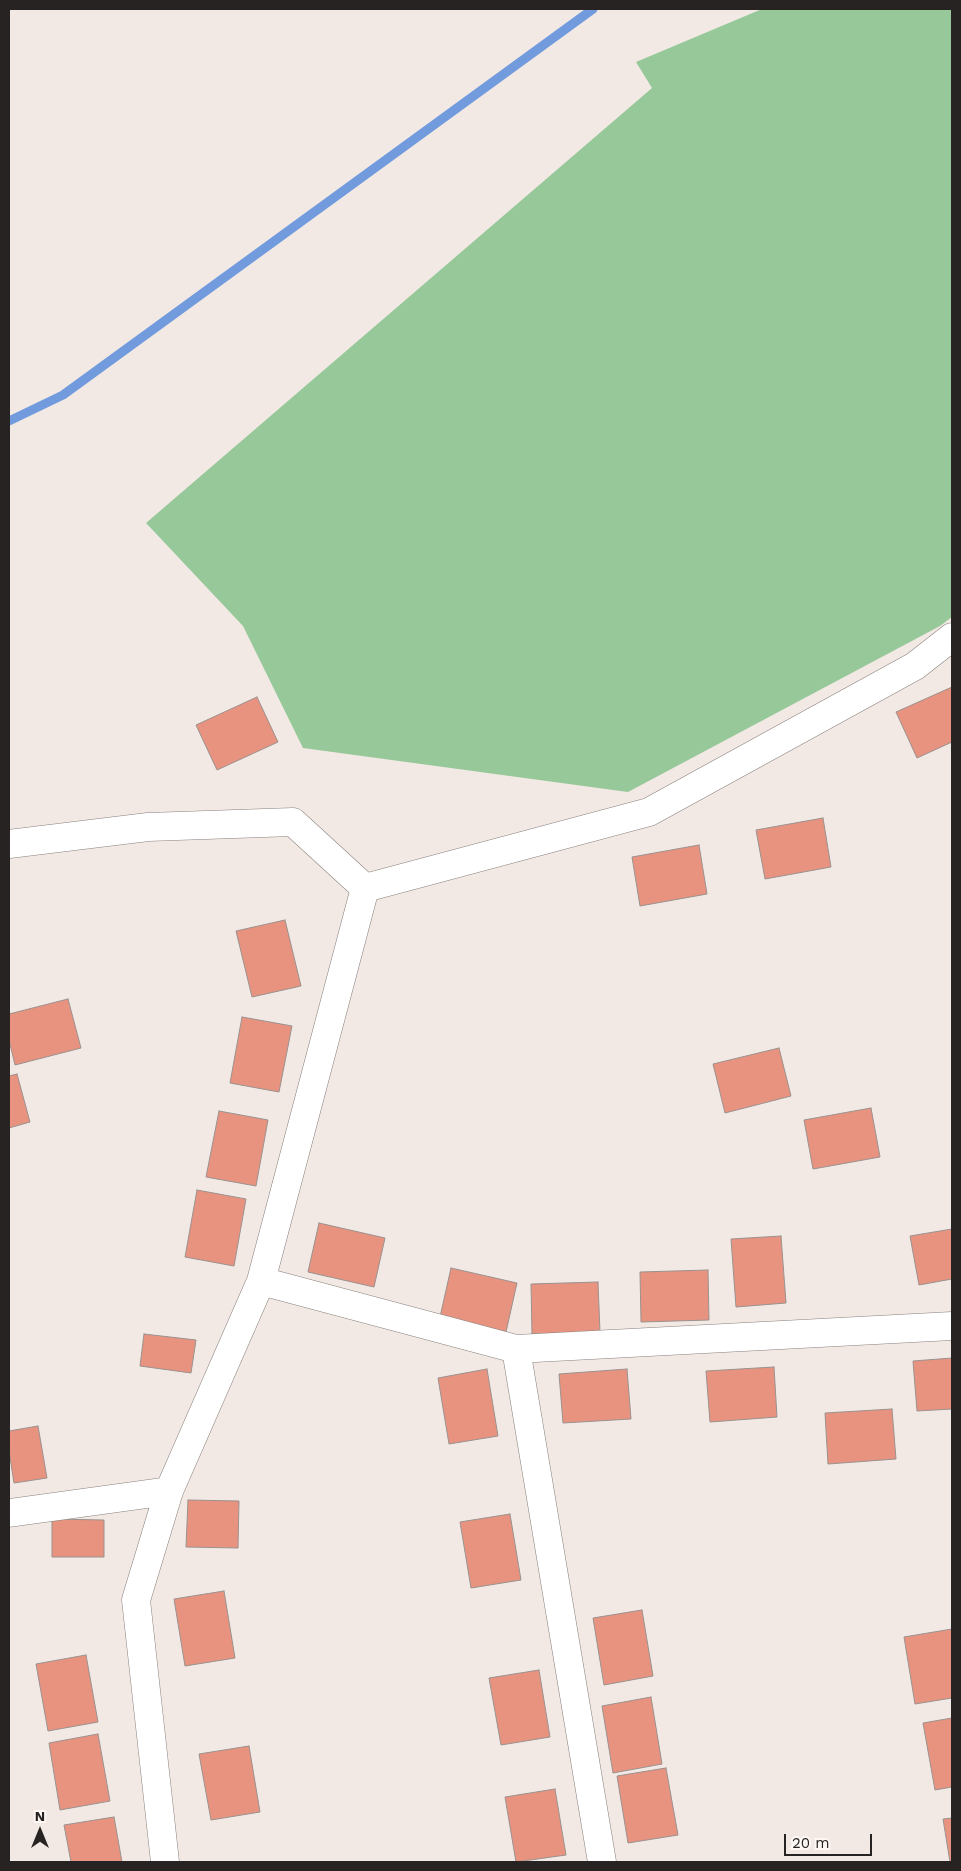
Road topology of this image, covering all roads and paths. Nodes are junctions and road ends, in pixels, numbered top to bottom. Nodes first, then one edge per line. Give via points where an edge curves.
1 (952, 637) edge
2 (9, 844) edge
3 (365, 888) junction
4 (261, 1281) junction
5 (952, 1326) edge
6 (516, 1349) junction
7 (169, 1491) junction
8 (9, 1513) edge
9 (165, 1862) edge
10 (602, 1862) edge

1 - 3 street via 915,666 649,812
2 - 3 street via 148,827 293,822
3 - 4 street
4 - 6 street
4 - 7 street
5 - 6 street
6 - 10 street
7 - 8 street
7 - 9 street via 136,1600

